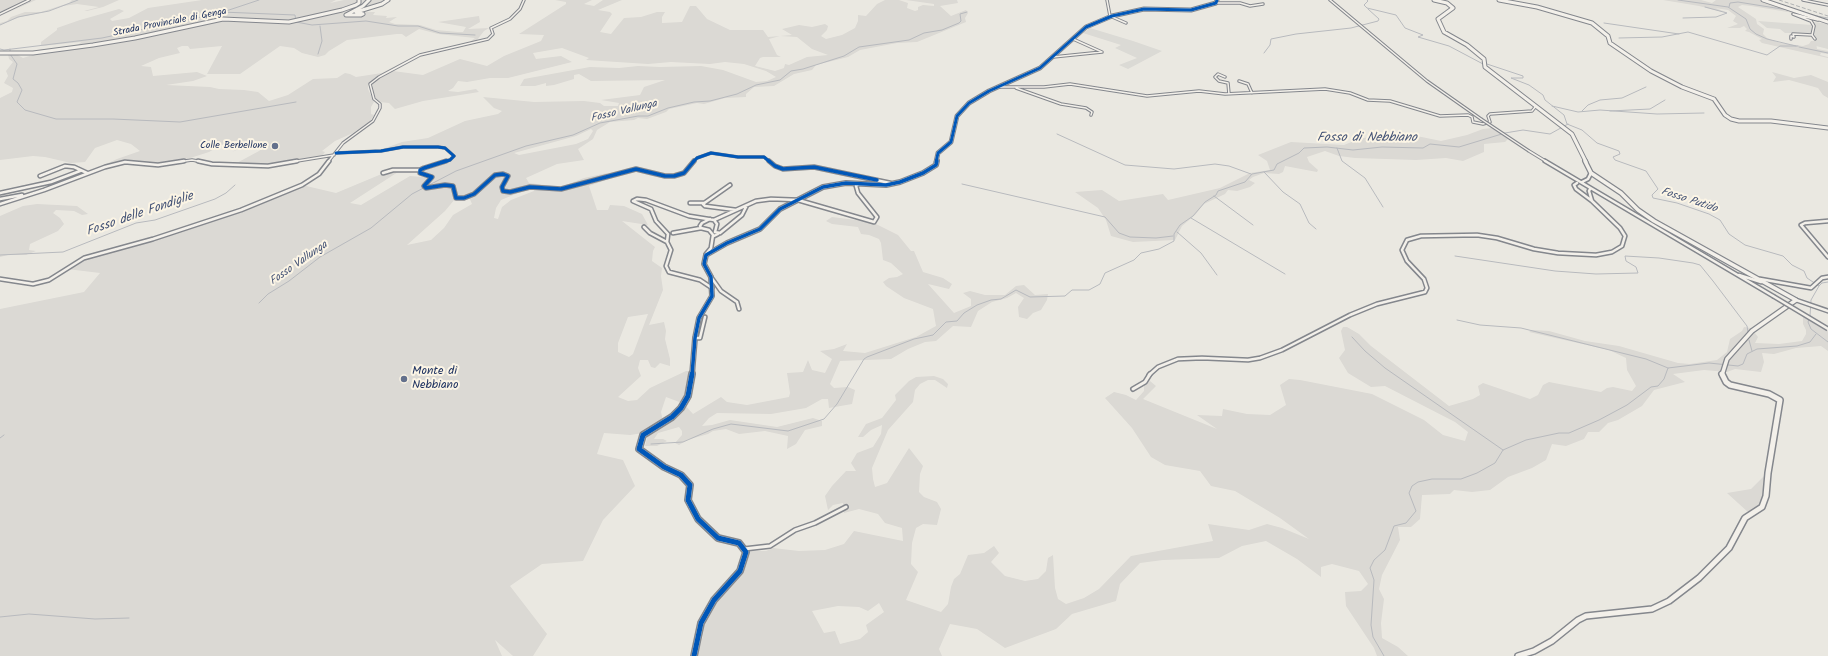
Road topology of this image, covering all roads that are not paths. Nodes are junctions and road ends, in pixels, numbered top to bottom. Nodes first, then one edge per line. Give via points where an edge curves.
1 (29, 0) edge
2 (359, 0) edge
3 (369, 0) edge
4 (388, 0) edge
5 (524, 0) edge
6 (1107, 0) edge
7 (1330, 0) edge
8 (1434, 0) edge
9 (1499, 0) edge
10 (1763, 0) edge
11 (1803, 0) edge
12 (1217, 1) edge
13 (1264, 4) dead end
14 (1828, 5) edge
15 (0, 14) edge
16 (1110, 17) junction
17 (1126, 23) dead end
18 (1828, 23) edge
19 (1812, 35) junction
20 (1072, 38) junction
21 (1791, 39) dead end
22 (1815, 39) dead end
23 (2, 53) edge
24 (1052, 58) junction
25 (1225, 77) dead end
26 (1239, 81) dead end
27 (997, 87) junction
28 (1014, 87) junction
29 (1252, 93) junction
30 (1229, 94) junction
31 (1536, 106) junction
32 (1091, 115) dead end
33 (1828, 128) edge
34 (335, 154) junction
35 (420, 170) junction
36 (80, 171) junction
37 (88, 173) junction
38 (383, 173) dead end
39 (1591, 173) junction
40 (40, 176) dead end
41 (1582, 182) dead end
42 (45, 183) junction
43 (1577, 183) dead end
44 (858, 184) junction
45 (893, 184) junction
46 (730, 185) dead end
47 (49, 188) junction
48 (1590, 189) junction
49 (0, 193) edge
50 (30, 193) junction
51 (0, 199) edge
52 (798, 200) junction
53 (1592, 201) junction
54 (690, 203) dead end
55 (705, 203) junction
56 (0, 204) edge
57 (747, 205) junction
58 (736, 210) junction
59 (713, 220) junction
60 (1828, 222) edge
61 (644, 227) dead end
62 (701, 228) junction
63 (673, 233) dead end
64 (719, 233) junction
65 (713, 236) junction
66 (667, 242) junction
67 (706, 255) junction
68 (1828, 257) edge
69 (1737, 274) junction
70 (710, 277) junction
71 (1828, 277) edge
72 (1756, 278) junction
73 (0, 279) edge
74 (1763, 282) junction
75 (712, 288) junction
76 (1796, 300) junction
77 (739, 309) dead end
78 (1828, 311) edge
79 (704, 317) dead end
80 (1828, 329) edge
81 (695, 338) junction
82 (1133, 389) dead end
83 (846, 507) dead end
84 (743, 549) junction
85 (694, 656) edge
86 (1518, 656) edge

1 - 15 street
2 - 23 street, Strada Provinciale di Genga via 356,5 342,10 289,22 223,19 84,47
3 - 4 street via 363,6 346,14 361,16 363,14 356,12
5 - 34 street via 520,9 510,19 490,28 493,34 488,39 420,55 370,84 374,99 380,104 380,108 373,121 343,143
6 - 16 street
7 - 48 street, bridge via 1427,81 1529,151
8 - 31 street via 1447,3 1453,8 1438,19 1444,32 1467,45 1484,61 1485,67
9 - 33 street via 1537,6 1592,23 1608,36 1610,42 1651,72 1714,99 1731,120 1772,121
10 - 18 street
11 - 14 street
12 - 13 street via 1250,6
12 - 16 street via 1191,10 1144,9
16 - 17 street
16 - 20 street via 1086,27
18 - 19 street via 1794,14 1811,22 1814,26
19 - 21 street via 1793,34
19 - 22 street
20 - 24 street
20 - 24 street via 1102,52
24 - 27 street via 1040,68
25 - 30 street via 1218,74 1215,77 1228,84
26 - 29 street via 1248,84
27 - 28 street
27 - 45 street via 969,103 957,116 951,142 938,153 936,165 923,173
28 - 30 street via 1070,84 1141,95 1199,91
28 - 32 street via 1061,104 1086,108 1092,112
29 - 30 street
29 - 31 street via 1306,89 1339,90 1368,100 1390,101 1435,115 1468,116 1472,117 1473,122 1483,124 1490,122 1490,114 1532,111
31 - 39 street via 1575,138
34 - 35 street via 438,146 445,148 454,156 450,160
34 - 37 street via 268,166 212,164 192,160 158,165 125,162
34 - 73 street via 312,179 241,210 153,239 84,258 49,280 33,284
35 - 38 street via 393,170
35 - 45 street via 420,173 432,177 425,187 453,186 456,198 474,194 489,179 503,174 508,176 502,187 503,191 510,192 530,187 562,189 636,169 674,176 684,173 697,158 711,153 764,157 774,166 783,169 829,169
36 - 37 street
36 - 40 street via 65,166
36 - 42 street
37 - 47 street
39 - 41 street via 1588,179
39 - 72 street via 1621,193 1654,221
42 - 47 street
42 - 49 street
43 - 53 street via 1574,185 1576,189
44 - 45 street
44 - 52 street via 828,186
44 - 52 street via 858,193 877,217 874,222 866,222
46 - 55 street
47 - 50 street
48 - 53 street
48 - 69 street
50 - 51 street
50 - 56 street
52 - 57 street via 764,199
52 - 67 street via 780,209 760,229
53 - 82 street via 1625,236 1622,246 1612,252 1591,255 1558,253 1477,234 1421,236 1407,240 1402,250 1407,261 1427,283 1425,292 1377,304 1278,352 1260,358 1178,359 1158,367 1145,382
54 - 55 street
55 - 58 street via 705,206
57 - 58 street
57 - 64 street via 742,215
58 - 59 street
59 - 62 street via 702,223
59 - 64 street via 717,224 715,232
59 - 66 street via 688,216 646,200 633,201 651,209 656,221 668,234
60 - 68 street via 1801,225
61 - 66 street
62 - 63 street
62 - 65 street via 709,230
64 - 65 street
65 - 67 street via 711,248
66 - 75 street via 671,250 666,266 669,272 700,280
67 - 70 street via 704,264
69 - 74 street
69 - 80 street, bridge
70 - 75 street
70 - 77 street via 725,295 737,302
71 - 72 street via 1822,278 1809,288
72 - 74 street
74 - 76 street
75 - 81 street via 712,296 699,318
76 - 78 street
76 - 86 street via 1752,331 1724,366 1722,375 1730,385 1775,396 1780,400 1766,496 1762,507 1745,518 1729,548 1699,578 1669,601 1652,609 1586,616 1552,642
79 - 81 street via 700,338
81 - 84 street via 694,367 688,396 672,417 643,435 639,449 664,467 682,475 690,485 688,500 698,519 718,538 739,543
83 - 84 street via 795,530 770,546
84 - 85 street via 746,552 740,571 714,600 701,623

